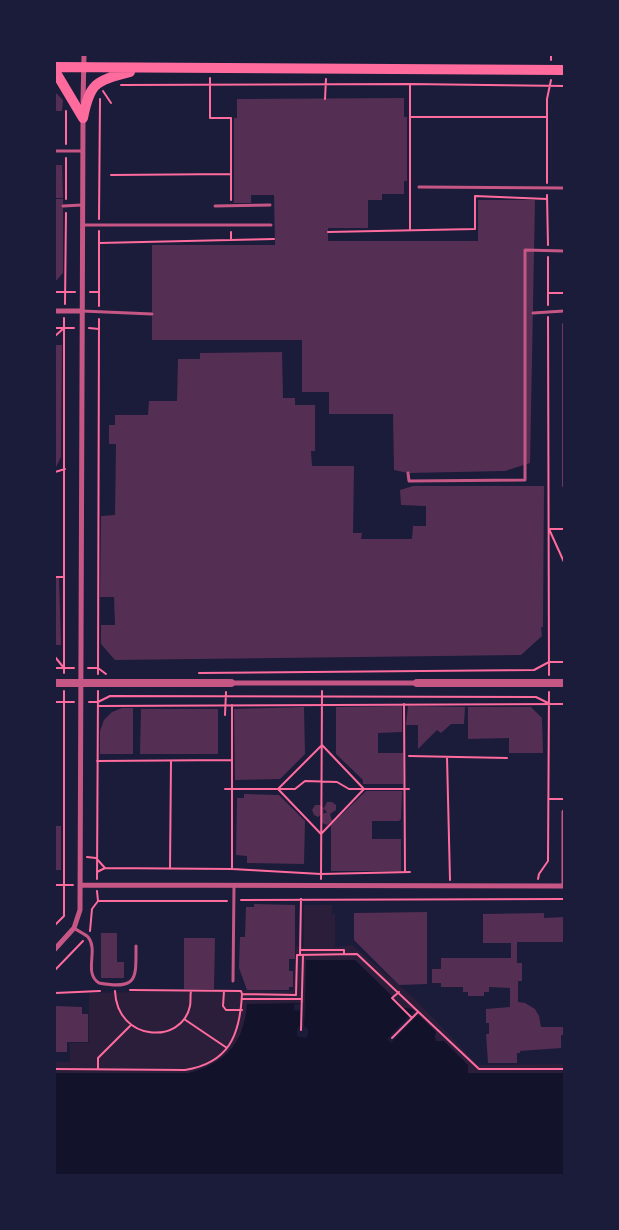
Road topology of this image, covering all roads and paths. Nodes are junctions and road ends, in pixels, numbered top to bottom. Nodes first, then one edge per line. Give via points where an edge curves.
1 (84, 55) edge
2 (55, 67) edge
3 (84, 68) junction
4 (146, 68) junction
5 (564, 70) edge
6 (55, 71) edge
7 (215, 76) dead end
8 (410, 84) junction
9 (115, 85) dead end
10 (210, 85) junction
11 (326, 85) dead end
12 (551, 86) junction
13 (564, 86) edge
14 (325, 99) dead end
15 (111, 103) dead end
16 (66, 107) dead end
17 (410, 117) junction
18 (547, 117) junction
19 (83, 118) junction
20 (55, 151) edge
21 (66, 151) junction
22 (82, 151) junction
23 (231, 174) junction
24 (111, 175) dead end
25 (418, 187) dead end
26 (548, 188) junction
27 (564, 188) edge
28 (548, 199) junction
29 (82, 205) junction
30 (270, 205) dead end
31 (64, 206) junction
32 (216, 206) dead end
33 (231, 206) junction
34 (81, 225) junction
35 (100, 225) junction
36 (231, 225) junction
37 (271, 225) dead end
38 (410, 230) junction
39 (328, 232) dead end
40 (274, 239) dead end
41 (231, 240) junction
42 (99, 243) junction
43 (548, 250) junction
44 (564, 251) edge
45 (55, 292) edge
46 (99, 292) dead end
47 (548, 293) junction
48 (564, 293) edge
49 (55, 311) edge
50 (82, 311) junction
51 (564, 311) edge
52 (548, 312) junction
53 (533, 313) dead end
54 (152, 314) dead end
55 (564, 324) edge
56 (55, 328) edge
57 (64, 328) junction
58 (99, 328) dead end
59 (548, 330) junction
60 (563, 330) edge
61 (55, 336) edge
62 (64, 469) junction
63 (55, 472) edge
64 (408, 473) dead end
65 (564, 486) edge
66 (549, 529) junction
67 (564, 529) edge
68 (564, 562) edge
69 (64, 576) junction
70 (55, 577) edge
71 (55, 656) edge
72 (549, 662) junction
73 (564, 662) edge
74 (55, 668) edge
75 (64, 668) junction
76 (322, 671) junction
77 (196, 673) dead end
78 (226, 673) junction
79 (106, 674) dead end
80 (55, 683) edge
81 (81, 683) junction
82 (228, 683) junction
83 (322, 683) junction
84 (416, 683) joint
85 (564, 684) edge
86 (226, 696) junction
87 (322, 696) junction
88 (55, 702) edge
89 (404, 704) junction
90 (548, 704) junction
91 (564, 704) edge
92 (226, 705) junction
93 (232, 705) junction
94 (322, 705) junction
95 (98, 706) junction
96 (226, 715) dead end
97 (322, 745) junction
98 (409, 756) dead end
99 (447, 757) junction
100 (507, 758) dead end
101 (232, 760) junction
102 (97, 761) junction
103 (171, 761) junction
104 (322, 782) junction
105 (225, 789) dead end
106 (232, 789) junction
107 (278, 789) junction
108 (364, 789) junction
109 (405, 789) junction
110 (409, 789) dead end
111 (548, 799) junction
112 (564, 799) edge
113 (564, 812) edge
114 (321, 834) junction
115 (96, 858) junction
116 (104, 868) junction
117 (170, 869) junction
118 (232, 870) junction
119 (405, 872) junction
120 (410, 872) dead end
121 (321, 874) junction
122 (539, 874) dead end
123 (321, 884) junction
124 (55, 885) edge
125 (64, 885) junction
126 (80, 885) junction
127 (234, 886) junction
128 (450, 886) junction
129 (564, 886) edge
130 (301, 899) junction
131 (564, 899) edge
132 (451, 900) junction
133 (234, 901) junction
134 (55, 925) edge
135 (92, 927) dead end
136 (74, 928) junction
137 (88, 937) junction
138 (136, 946) dead end
139 (55, 949) edge
140 (301, 950) junction
141 (344, 954) junction
142 (302, 955) junction
143 (55, 970) edge
144 (233, 981) dead end
145 (114, 984) junction
146 (114, 990) junction
147 (105, 991) dead end
148 (190, 991) junction
149 (224, 991) junction
150 (398, 992) junction
151 (55, 993) edge
152 (242, 994) junction
153 (242, 999) junction
154 (302, 999) junction
155 (242, 1010) junction
156 (418, 1011) junction
157 (184, 1018) junction
158 (412, 1018) junction
159 (131, 1025) junction
160 (301, 1030) dead end
161 (392, 1038) dead end
162 (227, 1048) junction
163 (98, 1068) junction
164 (55, 1069) edge
165 (564, 1069) edge

1 - 3 street
2 - 3 main road
3 - 4 main road
3 - 19 street
4 - 5 main road
4 - 19 main road via 98,82 87,97
6 - 19 main road
7 - 10 path via 210,76
8 - 10 path
8 - 12 path
8 - 17 path
9 - 10 path
10 - 23 path via 210,118 231,118
11 - 14 path
12 - 13 path
12 - 18 path
15 - 35 path via 102,89
16 - 21 path
17 - 18 path
17 - 38 path
18 - 26 path
19 - 22 street
20 - 21 lane
21 - 22 lane
21 - 31 path
22 - 29 street
23 - 24 path
23 - 33 path
25 - 26 lane
26 - 27 lane
26 - 28 path
28 - 38 path via 475,196 475,229
28 - 43 path
29 - 31 lane
29 - 34 street
30 - 33 lane
31 - 45 path via 65,292
32 - 33 lane
34 - 35 lane
34 - 50 street
35 - 36 lane
35 - 42 path
36 - 37 lane
36 - 41 path
38 - 39 path
40 - 41 path
41 - 42 path
42 - 46 path
43 - 44 lane
43 - 47 path
43 - 64 lane via 525,250 525,480 408,481
47 - 48 path
47 - 52 path
49 - 50 street
50 - 54 lane
50 - 81 street
51 - 52 lane
52 - 53 lane
52 - 59 path
55 - 60 lane
56 - 57 path
57 - 61 path
57 - 62 path
58 - 79 path via 98,668
59 - 60 path
59 - 66 path
60 - 65 lane
62 - 63 path
62 - 69 path
66 - 67 path
66 - 68 path
66 - 72 path
69 - 70 path
69 - 75 path
71 - 75 path
72 - 73 path
72 - 76 path via 534,670
74 - 75 path
76 - 78 path
76 - 83 path
77 - 78 path
78 - 82 path
80 - 81 street
81 - 82 street
81 - 126 street
82 - 83 street
82 - 86 path
83 - 84 street
83 - 87 path
84 - 85 street
86 - 87 path
86 - 92 path
86 - 95 path via 110,696 98,702
87 - 90 path via 536,697
87 - 94 path
88 - 125 path via 63,702
89 - 90 path
89 - 94 path
89 - 109 path
90 - 91 path
90 - 111 path
92 - 93 path
92 - 95 path
92 - 96 path
93 - 94 path
93 - 101 path
94 - 97 path
95 - 102 path
97 - 104 path
97 - 107 path
97 - 108 path
98 - 99 path
99 - 100 path
99 - 128 path
101 - 103 path
101 - 106 path
102 - 103 path
102 - 115 path
103 - 117 path
104 - 107 path via 305,781 295,789
104 - 108 path
104 - 114 path
105 - 106 path
106 - 107 path
106 - 118 path
107 - 114 path
108 - 109 path
108 - 114 path
109 - 110 path
109 - 119 path
111 - 112 path
111 - 122 path via 548,862
113 - 129 street
114 - 121 path
115 - 116 path
115 - 116 path via 97,872
116 - 117 path
117 - 118 path
118 - 121 path
119 - 120 path
119 - 121 path
121 - 123 path
123 - 127 street
123 - 128 street
124 - 125 path
125 - 126 path
125 - 134 path via 64,916
126 - 127 street
126 - 136 street via 80,910
127 - 133 lane
128 - 129 street
128 - 132 path
130 - 132 path
130 - 133 path
130 - 140 path
131 - 132 path
133 - 135 path via 98,901 92,908
133 - 144 lane
136 - 137 lane
136 - 139 street
137 - 143 path
137 - 145 lane via 93,978 99,983
138 - 145 lane via 133,981
140 - 141 path via 344,950
140 - 142 path
141 - 142 path
141 - 150 path via 357,954
142 - 152 path via 297,955 296,995
142 - 154 path
145 - 146 path
146 - 148 path
146 - 159 path via 120,1014
147 - 151 path
148 - 149 path
148 - 157 path via 190,1006
149 - 152 path via 241,991
149 - 155 path via 223,1006 226,1010
150 - 156 path
150 - 158 path via 392,998
152 - 153 path
153 - 154 path
153 - 155 path
154 - 160 path
155 - 162 path via 238,1028
156 - 158 path
156 - 165 path via 479,1069
157 - 159 path via 172,1028 154,1033
157 - 162 path
158 - 161 path
159 - 163 path via 98,1058
162 - 163 path via 206,1065 190,1069
163 - 164 path

